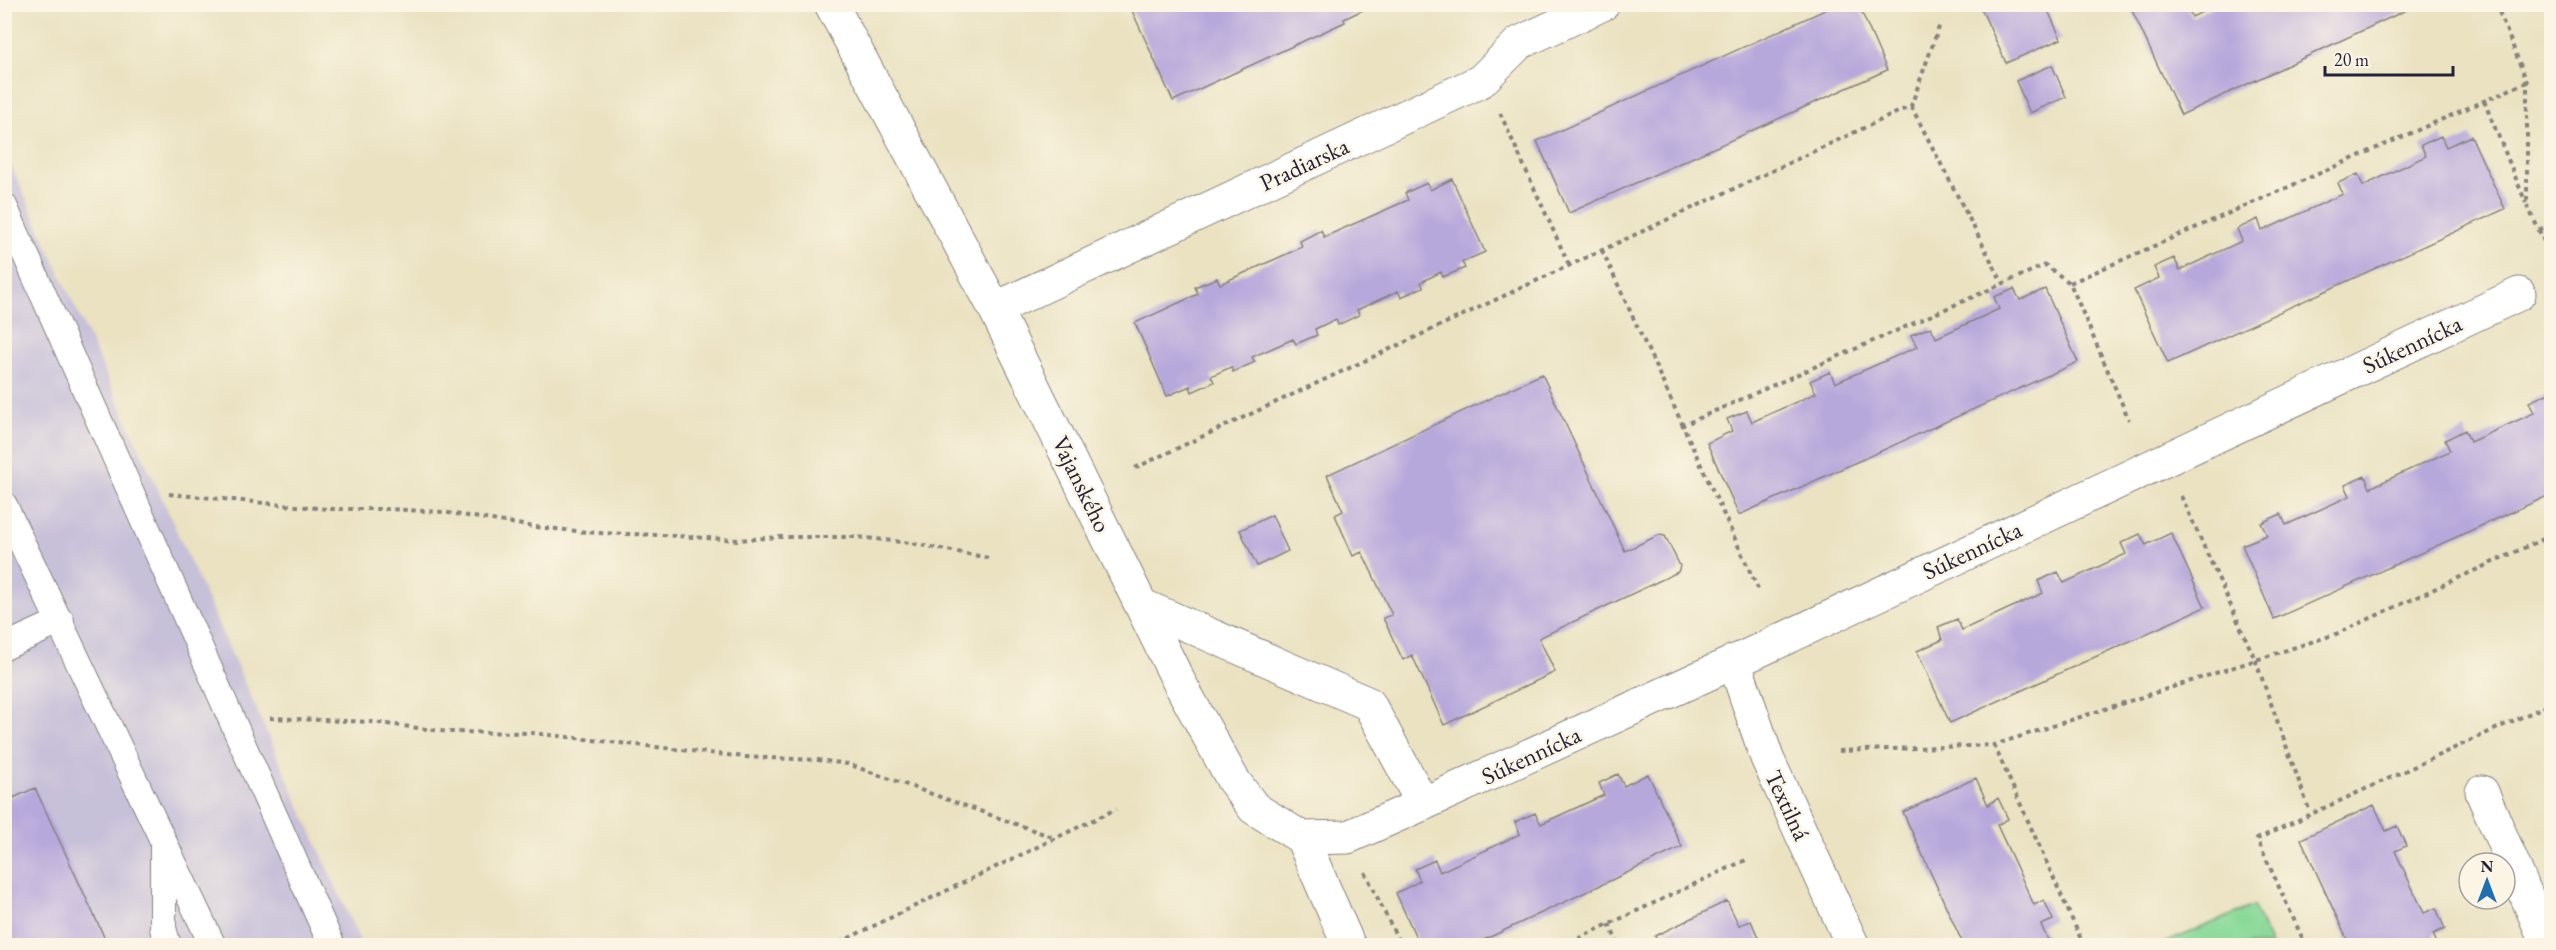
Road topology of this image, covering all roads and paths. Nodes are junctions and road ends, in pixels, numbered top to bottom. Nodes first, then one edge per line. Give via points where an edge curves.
1 (831, 4) edge
2 (1604, 4) edge
3 (2496, 4) edge
4 (1940, 24) dead end
5 (1482, 81) junction
6 (2527, 82) junction
7 (2484, 101) junction
8 (1911, 106) junction
9 (2527, 205) junction
10 (4, 206) edge
11 (2552, 224) edge
12 (2539, 230) junction
13 (1602, 250) junction
14 (2552, 258) edge
15 (1569, 265) junction
16 (2002, 282) junction
17 (2070, 283) junction
18 (2519, 294) dead end
19 (995, 309) junction
20 (2129, 420) dead end
21 (1681, 426) junction
22 (1135, 468) dead end
23 (131, 494) junction
24 (2181, 495) dead end
25 (4, 505) edge
26 (2552, 535) edge
27 (989, 558) dead end
28 (1759, 591) dead end
29 (1141, 605) junction
30 (61, 621) junction
31 (4, 647) edge
32 (2255, 659) junction
33 (1734, 661) junction
34 (2552, 703) edge
35 (229, 714) junction
36 (1994, 745) junction
37 (1839, 751) dead end
38 (2481, 792) dead end
39 (1423, 804) junction
40 (1116, 809) dead end
41 (2310, 812) junction
42 (1055, 838) junction
43 (1302, 838) junction
44 (164, 840) junction
45 (1748, 859) dead end
46 (1364, 869) dead end
47 (1609, 924) junction
48 (168, 945) edge
49 (213, 945) edge
50 (332, 945) edge
51 (832, 945) edge
52 (1349, 945) edge
53 (1401, 945) edge
54 (1562, 945) edge
55 (1619, 945) edge
56 (1852, 945) edge
57 (2084, 945) edge
58 (2306, 945) edge
59 (2548, 945) edge

1 - 19 street, Vajanského
2 - 5 street, Pradiarska via 1519,43
3 - 6 path
4 - 8 path
5 - 15 path
5 - 19 street, Pradiarska
6 - 7 path
6 - 9 path
7 - 9 path
7 - 17 path
8 - 13 path
8 - 16 path
9 - 12 path
10 - 23 lane
11 - 12 path
12 - 14 path
13 - 15 path
13 - 21 path
15 - 22 path
16 - 17 path via 2044,265
16 - 21 path
17 - 20 path
18 - 33 street, Súkennícka
19 - 29 street, Vajanského
21 - 28 path
23 - 27 path via 211,497 328,509 443,512 606,534 738,540 858,537
23 - 35 lane
24 - 32 path
25 - 30 lane
26 - 32 path via 2336,634
29 - 39 street via 1369,704
29 - 43 street, Vajanského via 1233,780 1254,808
30 - 31 lane
30 - 44 lane
32 - 36 path
32 - 41 path
33 - 39 street, Súkennícka
33 - 56 street, Textilná via 1767,758
34 - 41 path
35 - 42 path via 372,722 449,732 532,733 744,757 838,763
35 - 50 lane
36 - 37 path
36 - 57 path
38 - 59 street
39 - 43 street, Súkennícka via 1348,837
40 - 42 path
41 - 58 path via 2257,838
42 - 51 path
43 - 52 street
44 - 48 lane via 163,928
44 - 49 lane
45 - 47 path
46 - 53 path
47 - 54 path
47 - 55 path

